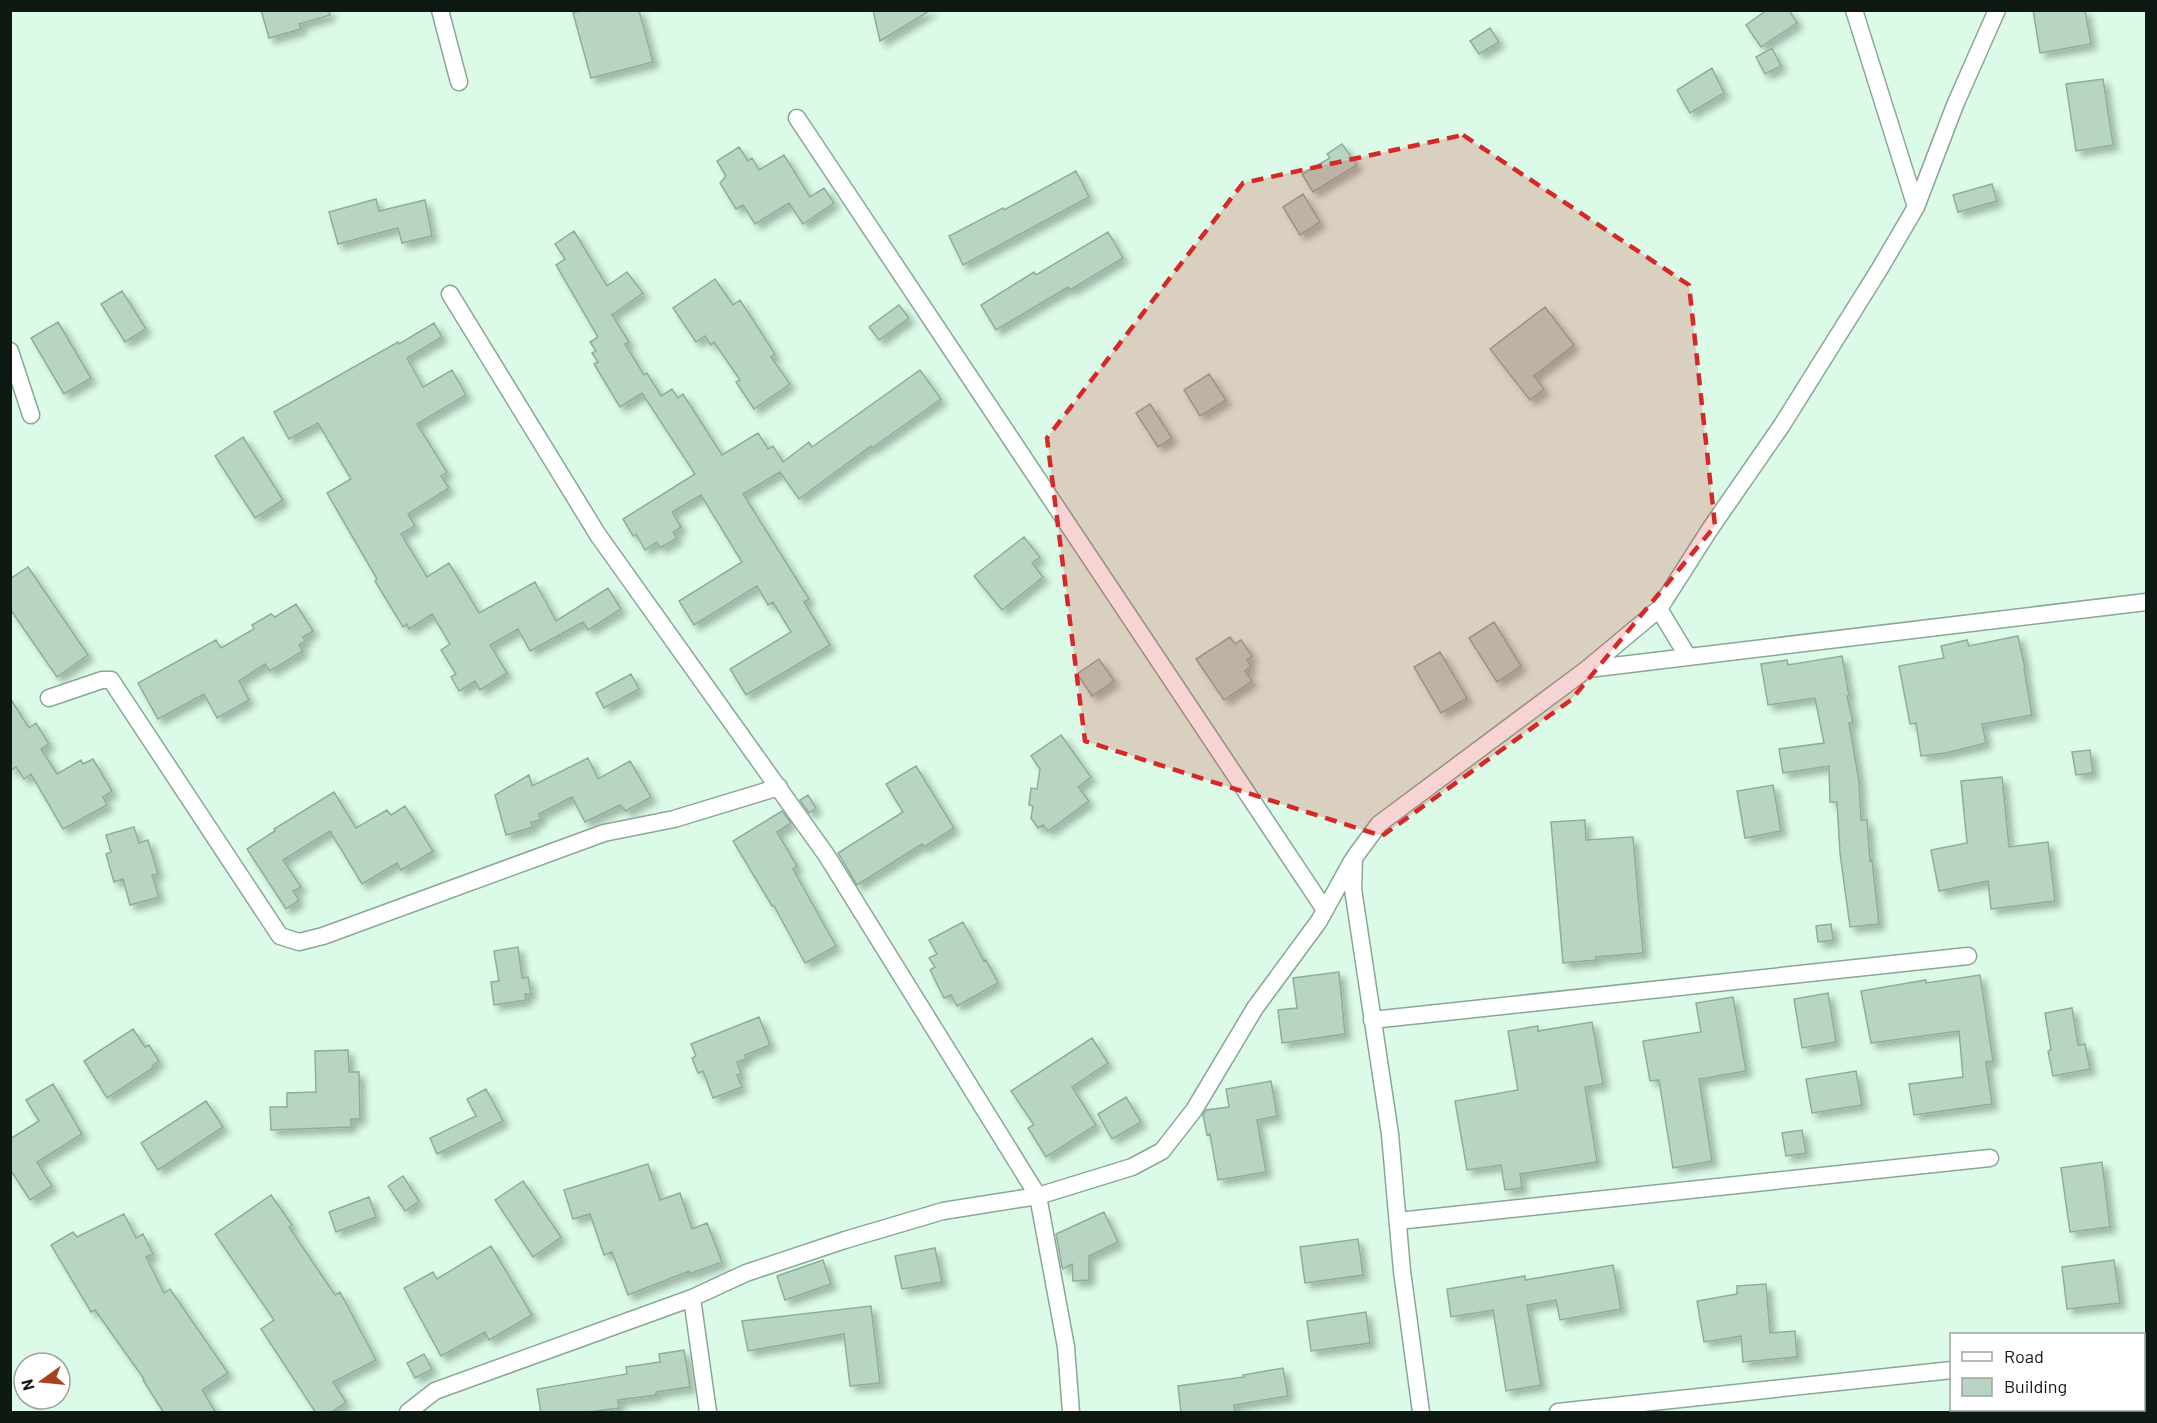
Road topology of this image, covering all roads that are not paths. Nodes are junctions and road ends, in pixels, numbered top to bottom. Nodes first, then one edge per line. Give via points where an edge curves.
1 (440, 10) edge
2 (1854, 10) edge
3 (1997, 10) edge
4 (459, 82) dead end
5 (797, 118) dead end
6 (1916, 207) junction
7 (450, 294) dead end
8 (10, 351) edge
9 (31, 415) dead end
10 (2146, 602) edge
11 (1659, 609) junction
12 (1688, 657) junction
13 (1587, 669) junction
14 (49, 698) dead end
15 (779, 787) junction
16 (1354, 858) junction
17 (1325, 910) junction
18 (1968, 956) dead end
19 (1372, 1020) junction
20 (1990, 1158) dead end
21 (1038, 1196) junction
22 (1398, 1221) junction
23 (692, 1298) junction
24 (1950, 1370) edge
25 (408, 1413) edge
26 (708, 1413) edge
27 (1071, 1413) edge
28 (1421, 1413) edge
29 (1558, 1413) edge

1 - 4 street
2 - 6 street
3 - 6 street
5 - 17 street
6 - 11 street via 1782,425
7 - 15 street via 598,535
8 - 9 street
10 - 12 street
11 - 12 street
11 - 13 street
12 - 13 street
13 - 16 street via 1379,824
14 - 15 street via 111,680 280,936 299,942 604,833 674,819
15 - 21 street via 827,856
16 - 17 street
16 - 19 street via 1353,889
17 - 21 street via 1255,1008 1194,1110 1162,1151 1131,1167
18 - 19 street
19 - 22 street
20 - 22 street
21 - 23 street via 943,1211 746,1273
21 - 27 street via 1066,1347
22 - 28 street
23 - 25 street via 435,1391
23 - 26 street
24 - 29 street

